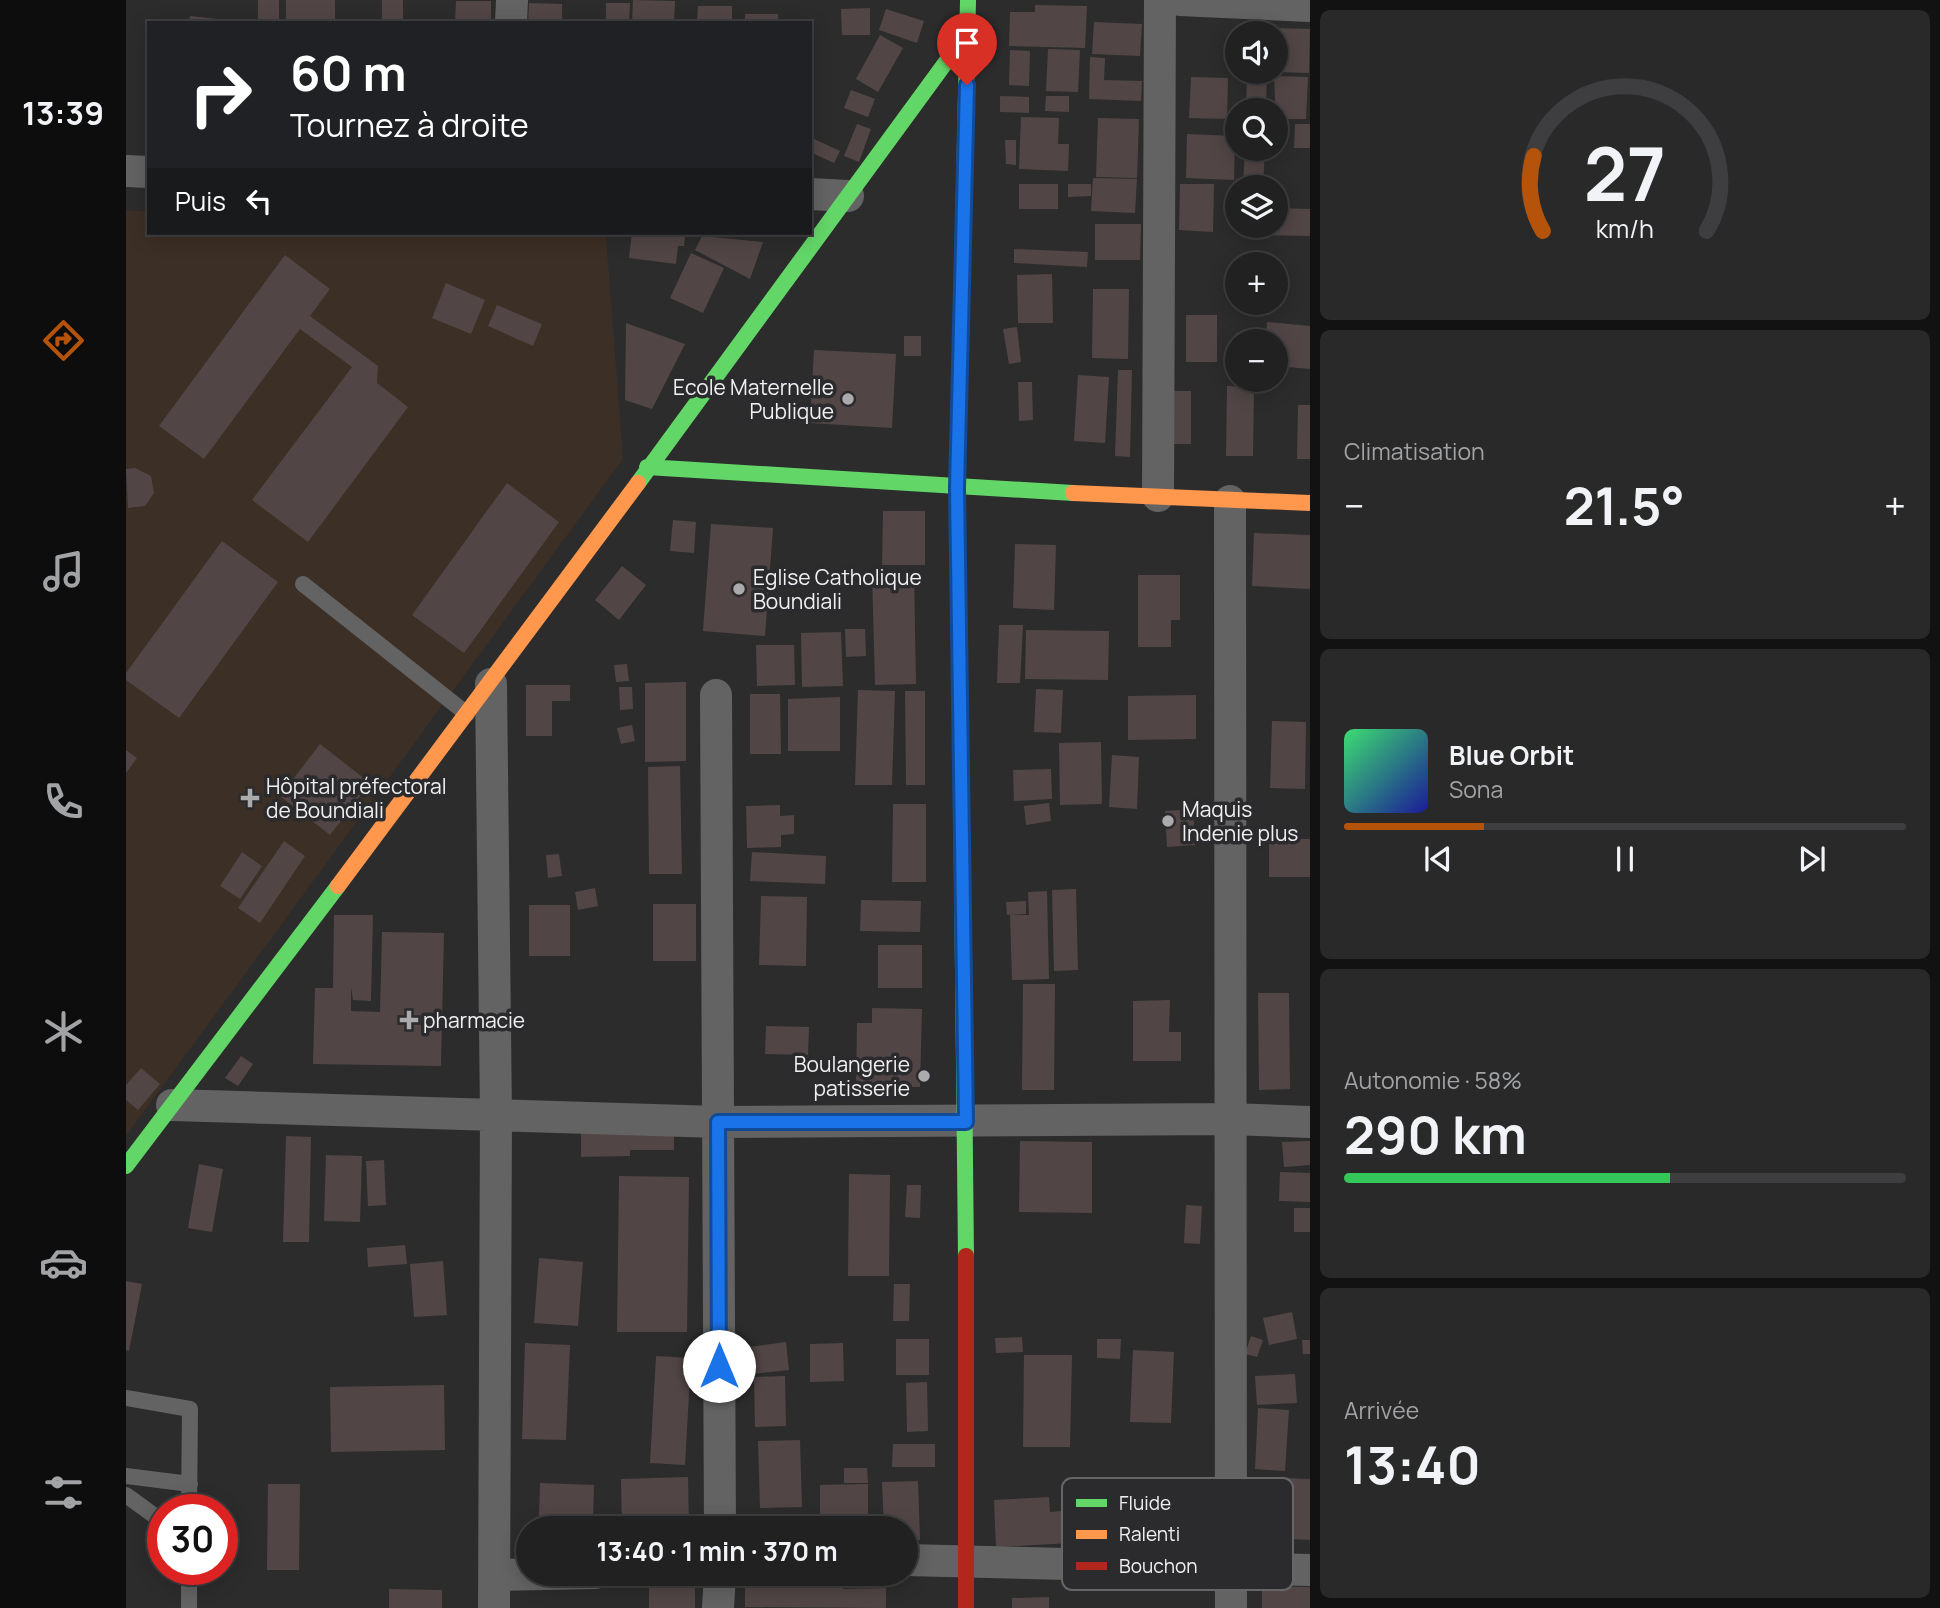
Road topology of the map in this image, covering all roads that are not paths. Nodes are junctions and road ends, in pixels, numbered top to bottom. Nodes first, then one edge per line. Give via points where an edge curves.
1 (512, 0) edge
2 (968, 0) edge
3 (1160, 0) edge
4 (1180, 0) edge
5 (1310, 6) edge
6 (511, 21) edge
7 (968, 32) junction
8 (126, 171) edge
9 (147, 172) edge
10 (812, 194) edge
11 (848, 196) junction
12 (647, 467) junction
13 (957, 488) junction
14 (1158, 496) junction
15 (1230, 501) junction
16 (1310, 503) edge
17 (303, 584) dead end
18 (491, 684) junction
19 (716, 695) dead end
20 (467, 714) junction
21 (172, 1105) junction
22 (496, 1114) junction
23 (1231, 1119) junction
24 (718, 1122) junction
25 (966, 1122) junction
26 (1310, 1122) edge
27 (126, 1166) edge
28 (126, 1398) edge
29 (126, 1476) edge
30 (1231, 1478) edge
31 (190, 1484) junction
32 (126, 1494) edge
33 (190, 1494) edge
34 (147, 1510) edge
35 (720, 1516) edge
36 (967, 1559) junction
37 (918, 1560) edge
38 (1062, 1562) edge
39 (495, 1575) junction
40 (516, 1575) edge
41 (189, 1585) edge
42 (720, 1586) edge
43 (1231, 1590) edge
44 (189, 1608) edge
45 (494, 1608) edge
46 (719, 1608) edge
47 (967, 1608) edge
48 (1231, 1608) edge

1 - 6 street
2 - 7 street
3 - 14 street
4 - 5 street
7 - 11 street
7 - 13 street
8 - 9 street
10 - 11 street
11 - 12 street
12 - 13 street
12 - 18 street
13 - 14 street
13 - 25 street
14 - 15 street
15 - 16 street
15 - 23 street
17 - 20 lane
18 - 20 street
18 - 22 street
19 - 24 street
20 - 21 street
21 - 22 street
21 - 27 street
22 - 24 street
22 - 39 street
23 - 25 street
23 - 26 street
23 - 30 street
24 - 25 street
24 - 35 street
25 - 36 street
28 - 31 lane via 190,1409
29 - 31 lane
31 - 33 lane
32 - 34 lane
36 - 37 street
36 - 38 street
36 - 47 street
39 - 40 street
39 - 45 street
41 - 44 lane
42 - 46 street
43 - 48 street

